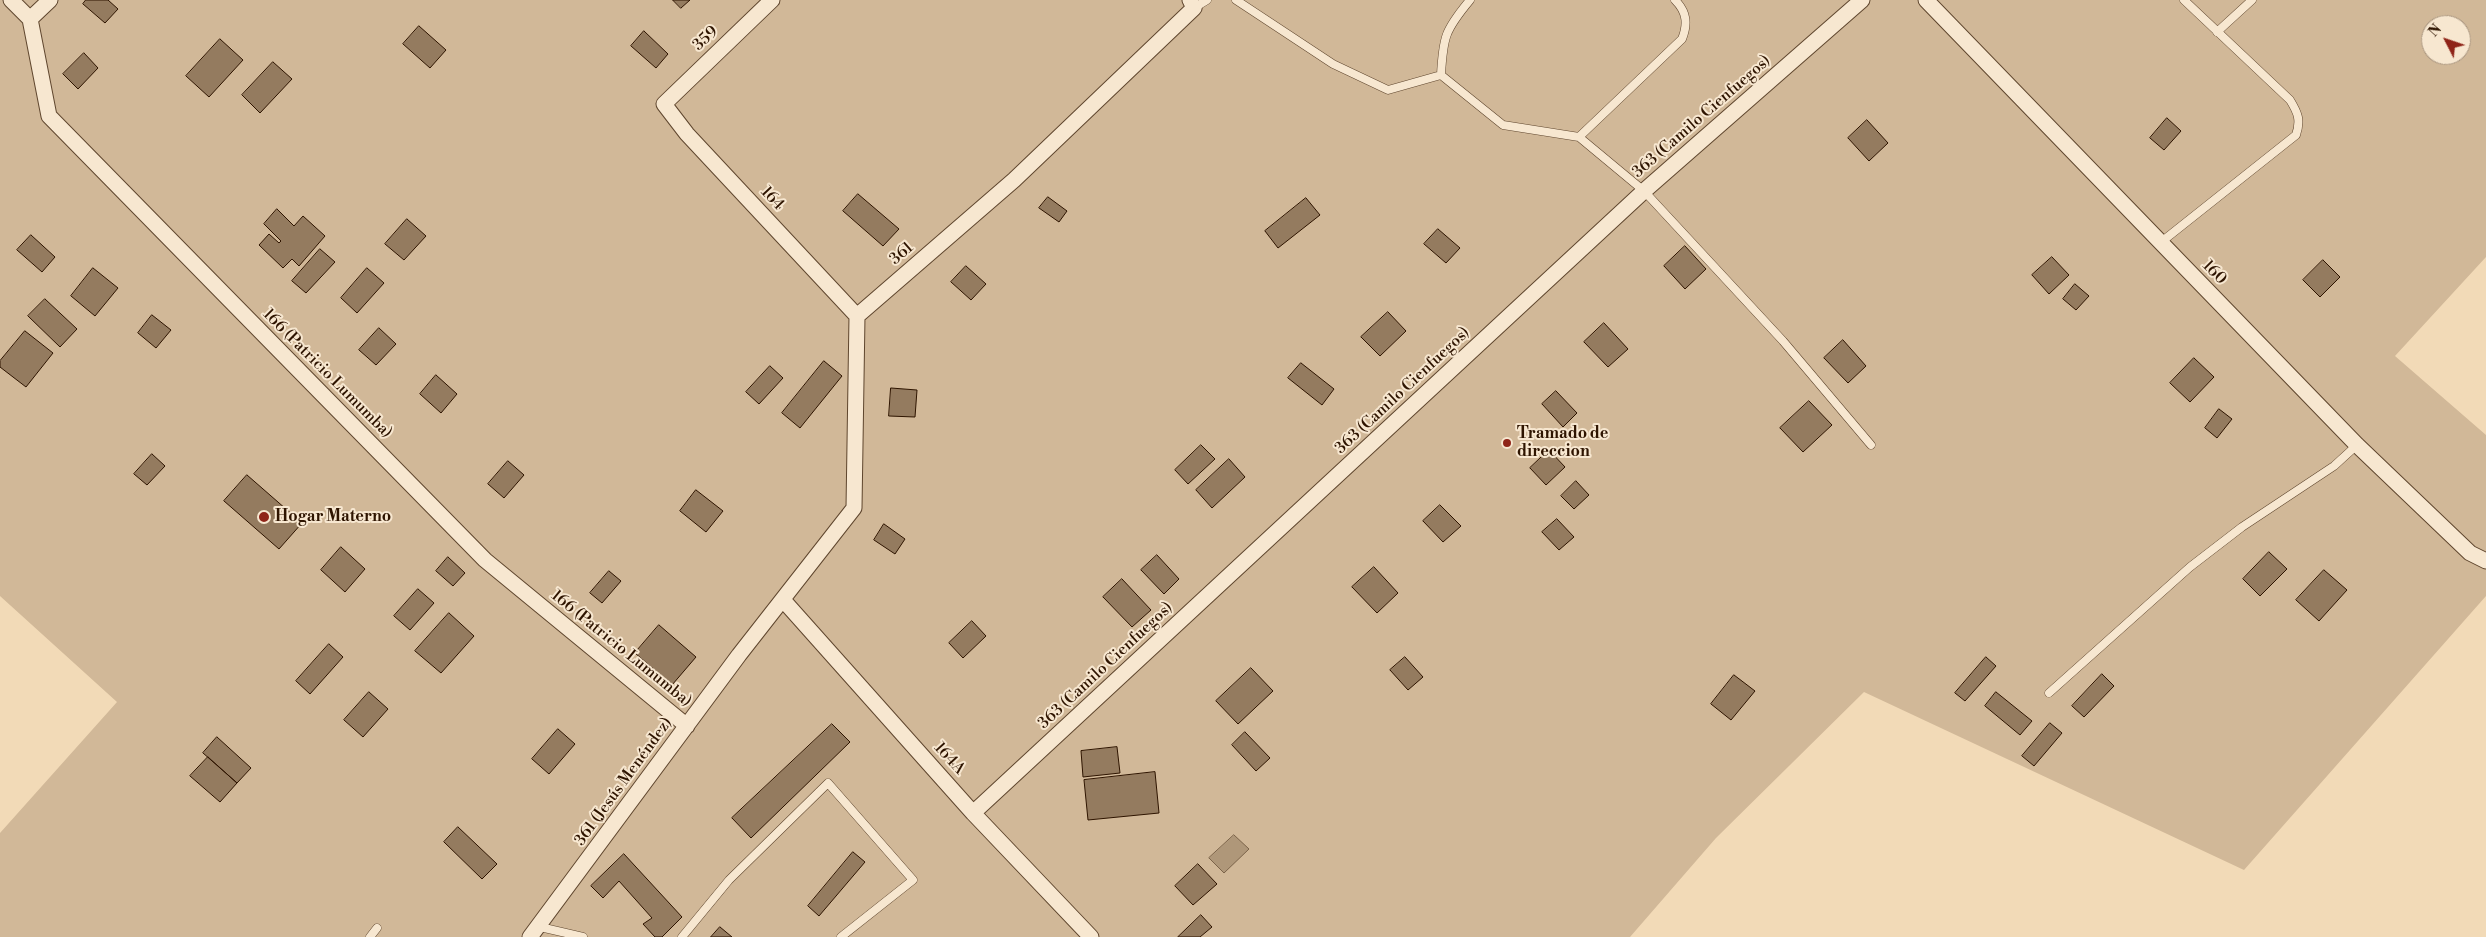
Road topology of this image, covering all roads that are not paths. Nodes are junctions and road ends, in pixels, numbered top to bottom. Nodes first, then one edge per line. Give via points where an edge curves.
1 (11, 0) edge
2 (50, 0) edge
3 (772, 0) edge
4 (1236, 0) edge
5 (1470, 0) edge
6 (1675, 0) edge
7 (1862, 0) edge
8 (1926, 0) edge
9 (2184, 0) edge
10 (2252, 0) edge
11 (1197, 3) edge
12 (30, 19) junction
13 (2218, 32) junction
14 (1441, 75) junction
15 (664, 104) joint
16 (1578, 137) junction
17 (1644, 190) junction
18 (2160, 243) junction
19 (857, 316) junction
20 (1871, 446) dead end
21 (2357, 446) junction
22 (2486, 561) edge
23 (784, 600) junction
24 (2049, 693) dead end
25 (687, 726) junction
26 (973, 813) junction
27 (377, 928) dead end
28 (535, 932) edge
29 (370, 937) edge
30 (583, 937) edge
31 (682, 937) edge
32 (841, 937) edge
33 (1091, 937) edge

1 - 12 street
2 - 12 street
3 - 15 street, 359
4 - 14 lane via 1333,64 1388,90
5 - 14 lane via 1446,32
6 - 16 lane via 1686,16 1687,26 1682,39
7 - 17 street, 363 (Camilo Cienfuegos)
8 - 18 street, 160
9 - 13 lane
10 - 13 lane
11 - 19 street, 361 via 1014,180
12 - 25 street, 166 (Patricio Lumumba) via 49,116 485,560
13 - 18 lane via 2290,100 2300,123 2296,134
14 - 16 lane via 1503,125
15 - 19 street, 164 via 687,134
16 - 17 lane
17 - 20 lane via 1783,341
17 - 26 street, 363 (Camilo Cienfuegos)
18 - 21 street, 160
19 - 23 street via 854,508
21 - 22 street, 160 via 2470,553
21 - 24 lane via 2334,466 2242,527 2190,568
23 - 25 street, 361 (Jesús Menéndez)
23 - 26 street, 164A
25 - 28 street, 361 (Jesús Menéndez)
26 - 33 street, 164A
27 - 29 lane
28 - 30 lane
31 - 32 lane via 729,880 828,782 913,880

